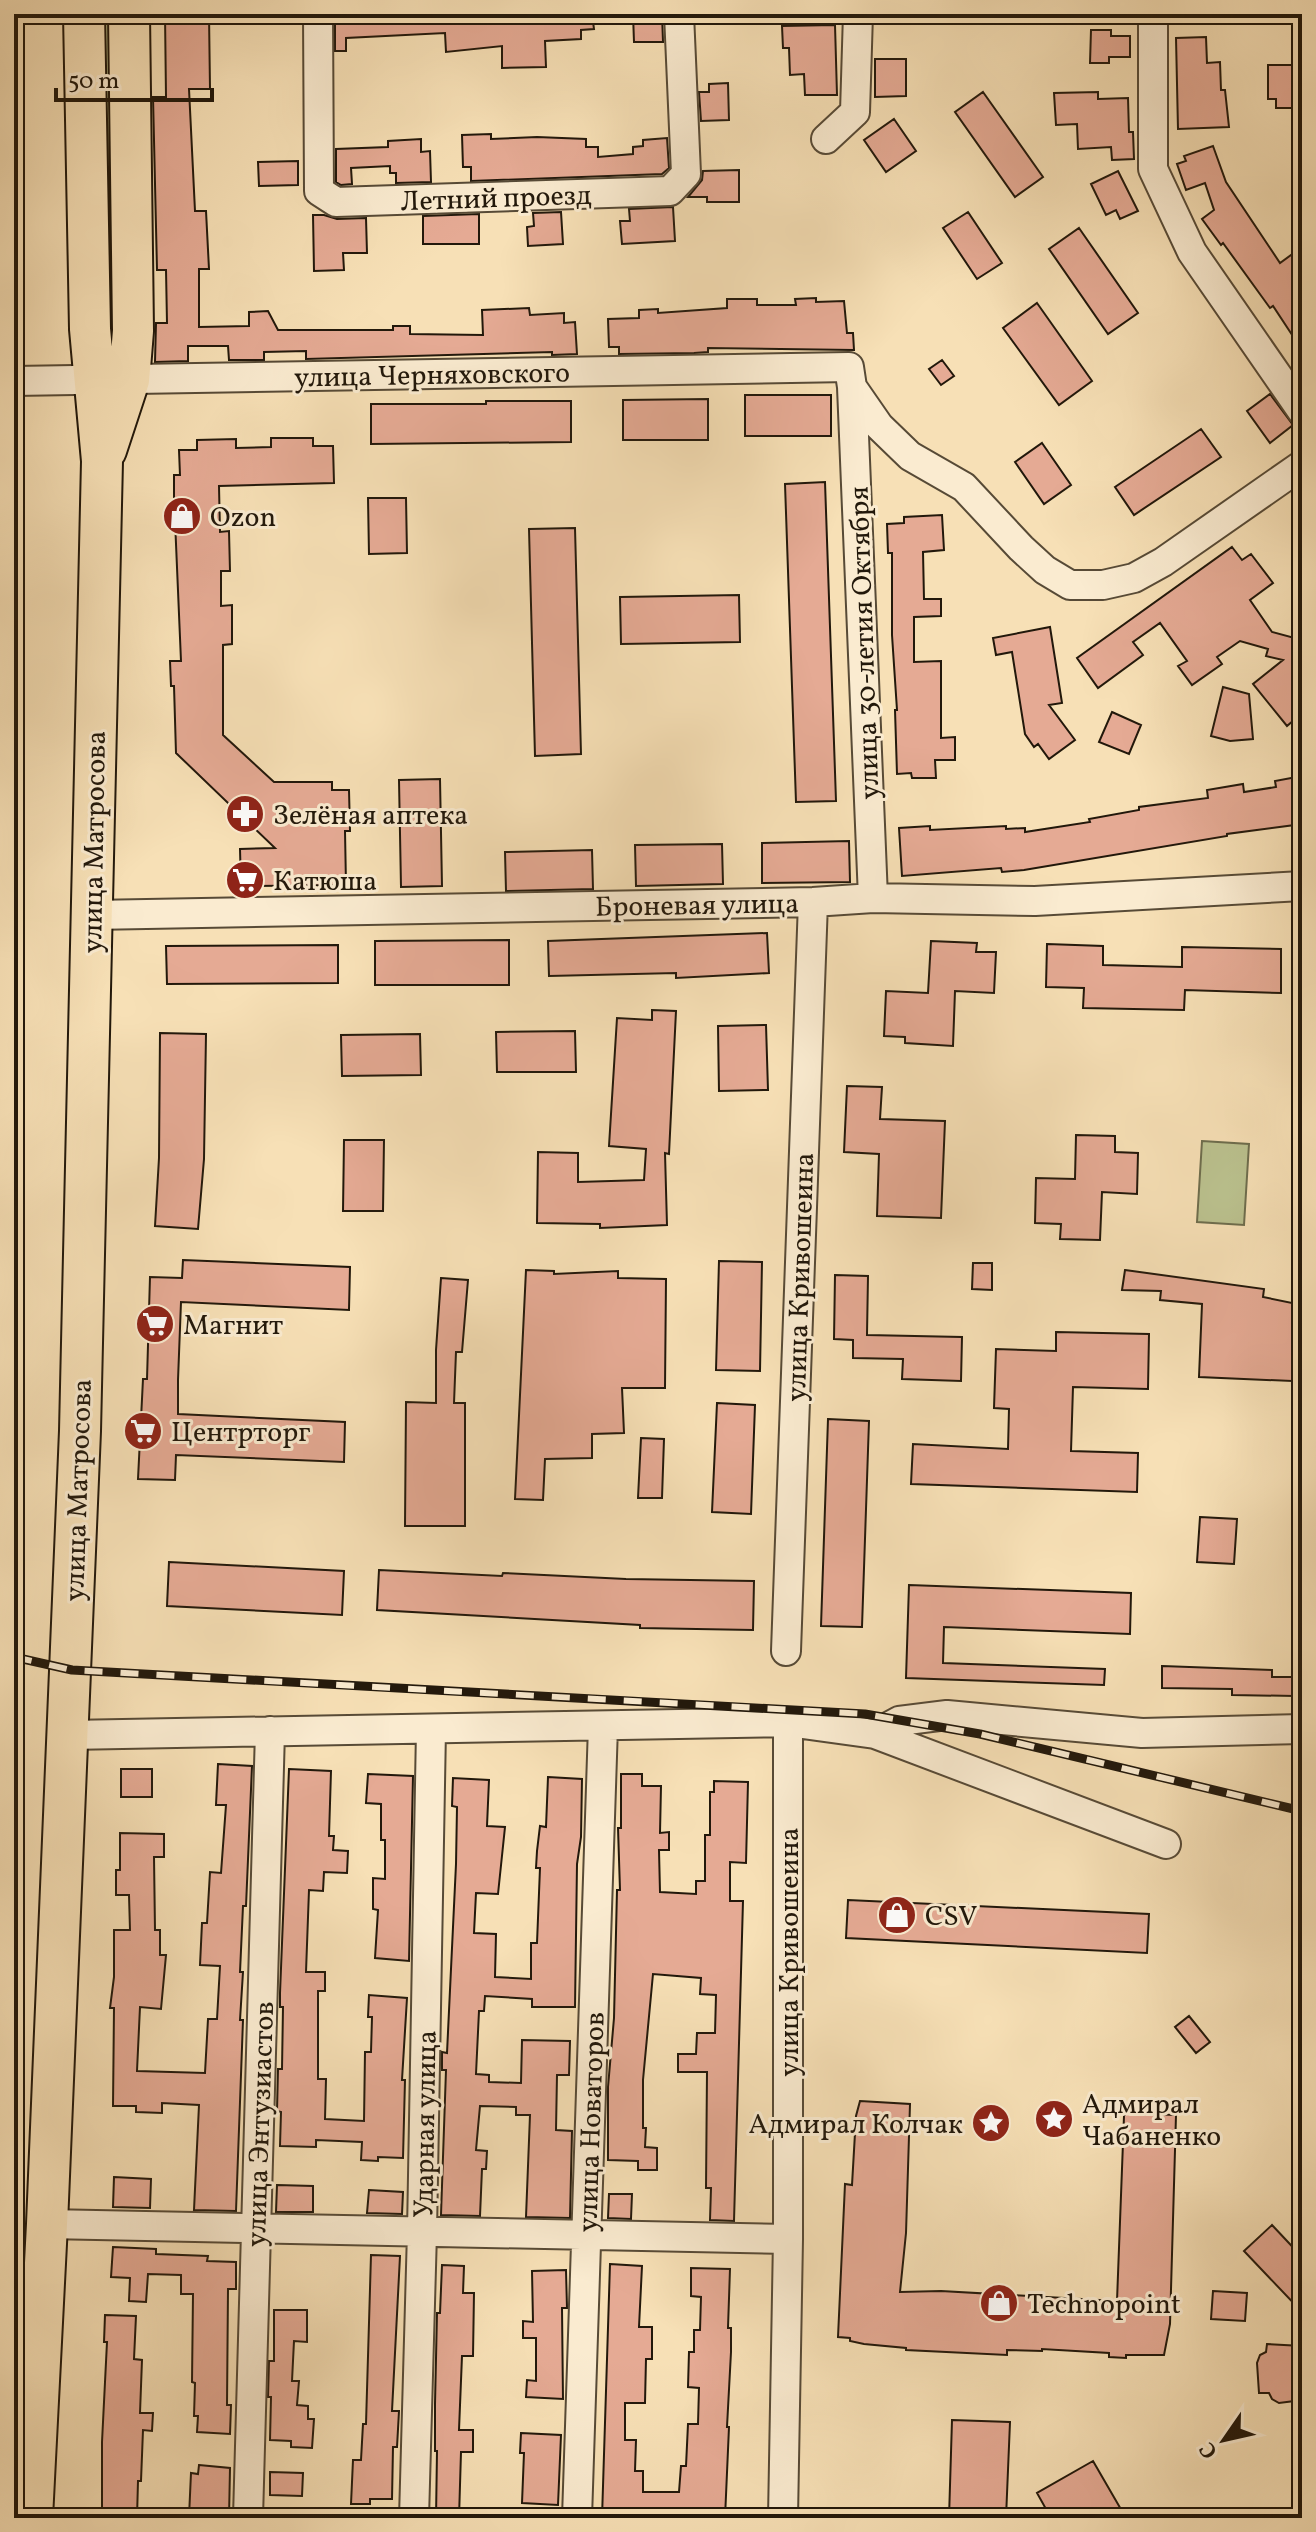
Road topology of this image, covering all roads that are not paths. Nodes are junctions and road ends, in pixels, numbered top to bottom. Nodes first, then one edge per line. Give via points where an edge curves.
1 (84, 14) edge
2 (129, 14) edge
3 (318, 14) edge
4 (679, 14) edge
5 (858, 14) edge
6 (1153, 14) edge
7 (826, 139) dead end
8 (851, 377) junction
9 (111, 380) junction
10 (14, 381) edge
11 (1302, 411) edge
12 (1302, 465) edge
13 (1302, 886) edge
14 (873, 898) junction
15 (813, 902) junction
16 (92, 915) junction
17 (786, 1651) dead end
18 (788, 1722) junction
19 (603, 1726) junction
20 (431, 1729) junction
21 (1302, 1729) edge
22 (270, 1731) junction
23 (875, 1734) junction
24 (69, 1735) junction
25 (1166, 1844) dead end
26 (47, 2224) junction
27 (257, 2228) junction
28 (422, 2232) junction
29 (586, 2236) junction
30 (788, 2239) junction
31 (32, 2518) edge
32 (248, 2518) edge
33 (414, 2518) edge
34 (577, 2518) edge
35 (783, 2518) edge

1 - 9 highway, улица Матросова
2 - 9 highway, улица Матросова via 133,331
3 - 4 street, Летний проезд via 319,191 336,202 670,191 686,174
5 - 7 street via 855,112
6 - 11 street via 1153,169 1192,252
8 - 9 street, улица Черняховского
8 - 12 street via 879,426 910,456 964,487 1021,548 1070,585 1134,578
8 - 14 street, улица 30-летия Октября
9 - 10 street, улица Черняховского
9 - 16 highway, улица Матросова via 102,461
13 - 14 street, Броневая улица via 1035,901
14 - 15 street, Броневая улица
15 - 16 street, Броневая улица
15 - 17 street, улица Кривошеина
16 - 24 highway, улица Матросова
18 - 19 street
18 - 23 street
18 - 30 street, улица Кривошеина
19 - 20 street
19 - 29 street, улица Новаторов
20 - 22 street
20 - 28 street, Ударная улица
21 - 23 street via 1142,1733 947,1715 899,1721
22 - 24 street
22 - 27 street, улица Энтузиастов
23 - 25 street
24 - 26 highway, улица Матросова
26 - 27 street
26 - 31 highway, улица Матросова
27 - 28 street
27 - 32 street, улица Энтузиастов
28 - 29 street
28 - 33 street, Ударная улица
29 - 30 street
29 - 34 street, улица Новаторов
30 - 35 street, улица Кривошеина

